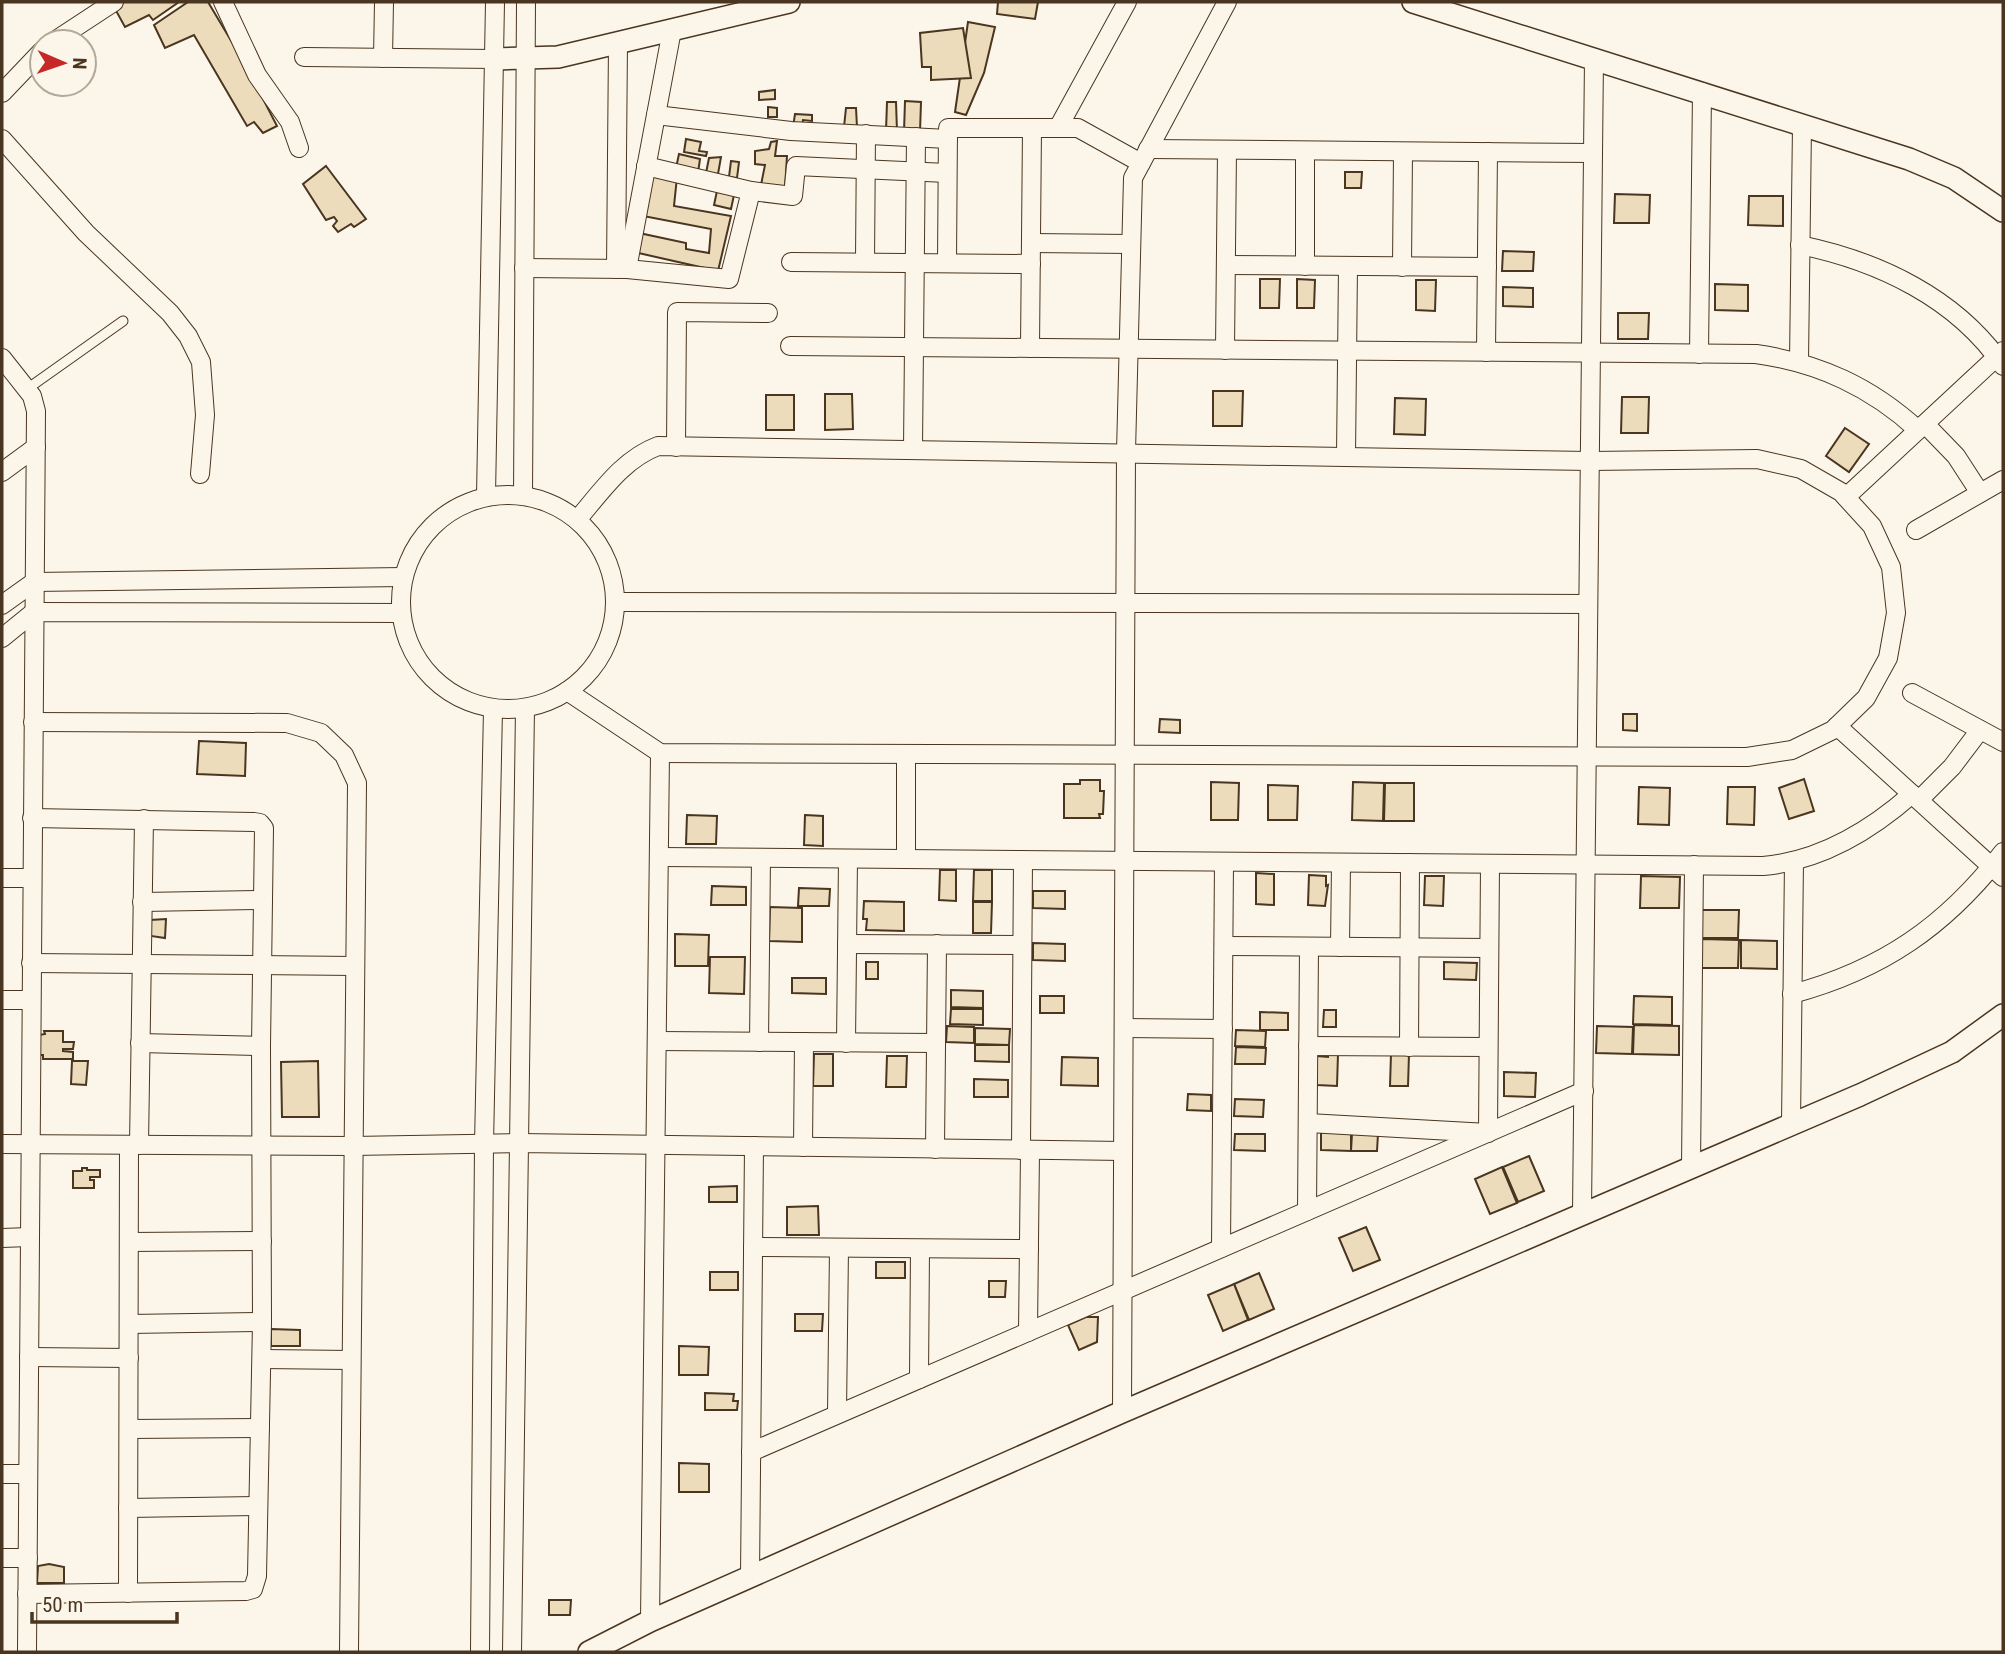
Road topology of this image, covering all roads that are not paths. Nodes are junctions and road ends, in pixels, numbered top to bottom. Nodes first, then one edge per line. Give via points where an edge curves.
1 (114, 2) edge
2 (223, 2) edge
3 (384, 2) edge
4 (495, 2) edge
5 (526, 2) edge
6 (789, 2) edge
7 (1127, 2) edge
8 (1227, 2) edge
9 (1413, 2) edge
10 (74, 28) edge
11 (672, 30) junction
12 (618, 43) junction
13 (304, 57) dead end
14 (383, 58) junction
15 (1594, 58) junction
16 (495, 60) junction
17 (525, 60) junction
18 (28, 66) edge
19 (1702, 92) junction
20 (2, 93) edge
21 (656, 115) junction
22 (1802, 125) junction
23 (1032, 128) junction
24 (1058, 128) junction
25 (866, 134) junction
26 (916, 137) junction
27 (2, 139) edge
28 (948, 139) junction
29 (299, 148) dead end
30 (1227, 150) junction
31 (1306, 151) junction
32 (1403, 152) junction
33 (1488, 152) junction
34 (1593, 153) junction
35 (1144, 156) junction
36 (646, 166) junction
37 (866, 169) junction
38 (915, 172) junction
39 (947, 173) junction
40 (751, 191) junction
41 (2003, 211) edge
42 (1031, 243) junction
43 (1131, 244) junction
44 (1800, 245) junction
45 (791, 262) dead end
46 (865, 262) junction
47 (915, 263) junction
48 (947, 263) junction
49 (1031, 264) junction
50 (1226, 265) junction
51 (1305, 266) junction
52 (1348, 267) junction
53 (1402, 267) junction
54 (1487, 267) junction
55 (524, 268) junction
56 (621, 269) junction
57 (768, 313) dead end
58 (123, 321) dead end
59 (790, 346) dead end
60 (914, 347) junction
61 (1030, 348) junction
62 (1129, 349) junction
63 (1226, 350) junction
64 (1347, 351) junction
65 (1486, 352) junction
66 (1591, 353) junction
67 (1699, 354) junction
68 (2, 358) edge
69 (2001, 358) edge
70 (1799, 362) junction
71 (27, 389) junction
72 (1922, 427) junction
73 (676, 446) junction
74 (36, 447) junction
75 (913, 449) junction
76 (1126, 452) junction
77 (1346, 456) junction
78 (1590, 461) junction
79 (2, 472) edge
80 (201, 474) dead end
81 (2003, 480) edge
82 (1980, 494) junction
83 (523, 495) junction
84 (486, 496) junction
85 (1846, 497) junction
86 (577, 520) junction
87 (1916, 530) dead end
88 (403, 577) junction
89 (34, 582) junction
90 (615, 602) junction
91 (1126, 603) junction
92 (1588, 604) junction
93 (2, 605) edge
94 (33, 612) junction
95 (401, 613) junction
96 (2, 638) edge
97 (567, 691) junction
98 (1912, 693) dead end
99 (525, 708) junction
100 (493, 709) junction
101 (33, 722) junction
102 (1837, 726) junction
103 (1980, 730) junction
104 (2003, 742) edge
105 (660, 753) junction
106 (906, 754) junction
107 (1125, 754) junction
108 (1587, 757) junction
109 (1915, 797) junction
110 (32, 818) junction
111 (144, 820) junction
112 (2003, 852) edge
113 (659, 857) junction
114 (761, 858) junction
115 (848, 859) junction
116 (906, 859) junction
117 (1023, 860) junction
118 (1124, 861) junction
119 (1794, 861) junction
120 (1224, 862) junction
121 (1341, 863) junction
122 (1410, 863) junction
123 (1490, 864) junction
124 (1586, 864) junction
125 (1694, 865) junction
126 (1997, 872) edge
127 (2, 878) edge
128 (32, 878) junction
129 (263, 900) junction
130 (142, 902) junction
131 (847, 944) junction
132 (937, 944) junction
133 (1022, 945) junction
134 (1224, 946) junction
135 (1309, 947) junction
136 (1340, 947) junction
137 (1409, 948) junction
138 (1489, 948) junction
139 (31, 963) junction
140 (141, 964) junction
141 (263, 964) junction
142 (355, 966) junction
143 (1792, 994) junction
144 (2, 1000) edge
145 (31, 1000) junction
146 (2003, 1015) edge
147 (1124, 1028) junction
148 (1223, 1029) junction
149 (657, 1041) junction
150 (759, 1042) junction
151 (804, 1042) junction
152 (846, 1042) junction
153 (140, 1043) junction
154 (936, 1043) junction
155 (261, 1046) junction
156 (1308, 1046) junction
157 (1409, 1047) junction
158 (1488, 1047) junction
159 (1584, 1091) junction
160 (1308, 1123) junction
161 (1790, 1124) junction
162 (1488, 1133) junction
163 (519, 1143) junction
164 (2, 1144) edge
165 (30, 1144) junction
166 (134, 1145) junction
167 (261, 1145) junction
168 (484, 1145) junction
169 (656, 1145) junction
170 (353, 1146) junction
171 (754, 1146) junction
172 (803, 1147) junction
173 (935, 1149) junction
174 (1025, 1150) junction
175 (1123, 1152) junction
176 (1692, 1167) junction
177 (1307, 1211) junction
178 (1582, 1213) junction
179 (29, 1237) junction
180 (2, 1238) edge
181 (262, 1241) junction
182 (130, 1242) junction
183 (753, 1247) junction
184 (839, 1248) junction
185 (1221, 1248) junction
186 (920, 1249) junction
187 (1029, 1249) junction
188 (1123, 1291) junction
189 (262, 1322) junction
190 (129, 1324) junction
191 (1028, 1332) junction
192 (29, 1357) junction
193 (129, 1358) junction
194 (262, 1359) junction
195 (351, 1360) junction
196 (919, 1379) junction
197 (1122, 1412) junction
198 (837, 1414) junction
199 (260, 1428) junction
200 (129, 1429) junction
201 (751, 1452) junction
202 (2, 1474) edge
203 (28, 1474) junction
204 (258, 1506) junction
205 (128, 1508) junction
206 (2, 1558) edge
207 (28, 1558) junction
208 (750, 1577) junction
209 (128, 1593) junction
210 (27, 1594) junction
211 (650, 1621) junction
212 (27, 1652) edge
213 (349, 1652) edge
214 (480, 1652) edge
215 (512, 1652) edge
216 (589, 1652) edge

1 - 10 street
2 - 29 street via 257,75 290,122
3 - 14 street
4 - 16 street
5 - 17 street
6 - 11 street
7 - 24 street
8 - 35 street
9 - 15 street
11 - 12 street
11 - 21 street
12 - 17 street
12 - 56 street
13 - 14 street
14 - 16 street
15 - 19 street
15 - 34 street
16 - 17 street
16 - 84 street
17 - 55 street
18 - 20 street
19 - 22 street
19 - 67 street
21 - 25 street via 791,131
21 - 36 street
22 - 41 street via 1954,178
22 - 44 street
23 - 24 street
23 - 28 street via 948,128
23 - 42 street
24 - 35 street via 1078,128
25 - 26 street
25 - 37 street
26 - 28 street
26 - 38 street
27 - 80 street via 188,336 201,362 205,415
28 - 39 street
30 - 31 street
30 - 35 street
30 - 50 street
31 - 32 street
31 - 51 street
32 - 33 street
32 - 53 street
33 - 34 street
33 - 54 street
34 - 66 street
35 - 43 street via 1133,178
36 - 40 street
36 - 56 street
37 - 38 street
37 - 40 street via 796,166 793,196
37 - 46 street
38 - 39 street
38 - 47 street
39 - 48 street
40 - 56 street via 729,279
42 - 43 street
42 - 49 street
43 - 62 street
44 - 69 street via 1854,258 1905,281 1955,314
44 - 70 street
45 - 46 street
46 - 47 street
47 - 48 street
47 - 60 street
48 - 49 street
49 - 61 street
50 - 51 street
50 - 63 street
51 - 52 street
52 - 53 street
52 - 64 street
53 - 54 street
54 - 65 street
55 - 56 street
55 - 83 street
57 - 73 street via 677,312
58 - 71 lane
59 - 60 street
60 - 61 street
60 - 75 street
61 - 62 street
62 - 63 street
62 - 76 street
63 - 64 street
64 - 65 street
64 - 77 street
65 - 66 street
66 - 67 street
66 - 78 street
67 - 70 street via 1756,354
68 - 71 street
69 - 72 street
70 - 72 street via 1864,388
71 - 74 street via 36,411
72 - 82 street via 1956,456
72 - 85 street
73 - 75 street
73 - 86 street via 659,446 628,462
74 - 79 street
74 - 89 street
75 - 76 street
76 - 77 street
76 - 91 street
77 - 78 street
78 - 85 street via 1756,459 1801,469
78 - 92 street
81 - 82 street
82 - 87 street
83 - 84 street
83 - 86 street via 547,501
84 - 88 street via 457,506 433,524 414,548
85 - 102 street via 1872,526 1891,567 1896,613 1888,658 1866,698
86 - 90 street via 594,537 609,568
88 - 89 street
88 - 95 street
89 - 93 street
89 - 94 street
90 - 91 street
90 - 97 street via 604,647 593,667
91 - 92 street
91 - 107 street
92 - 108 street
94 - 95 street
94 - 96 street
94 - 101 street
95 - 100 street via 411,648 431,677 459,698
97 - 99 street
97 - 105 street
98 - 103 street
99 - 100 street
99 - 163 street
100 - 168 street
101 - 110 street
101 - 142 street via 287,723 321,733 344,755 357,783
102 - 108 street via 1792,750 1747,757
102 - 109 street
103 - 104 street
103 - 109 street via 1952,767
105 - 106 street
105 - 113 street
106 - 107 street
106 - 116 street
107 - 108 street
107 - 118 street
108 - 124 street
109 - 119 street via 1858,834
109 - 126 street
110 - 111 street
110 - 128 street
111 - 129 street via 260,823 264,828
111 - 130 street
112 - 126 street
113 - 114 street
113 - 149 street
114 - 115 street
114 - 150 street
115 - 116 street
115 - 131 street
116 - 117 street
117 - 118 street
117 - 133 street
118 - 120 street
118 - 147 street
119 - 125 street via 1763,866
119 - 143 street
120 - 121 street
120 - 134 street
121 - 122 street
121 - 136 street
122 - 123 street
122 - 137 street
123 - 124 street
123 - 138 street
124 - 125 street
124 - 159 street
125 - 176 street
126 - 143 street via 1901,949 1848,977
127 - 128 street
128 - 139 street
129 - 130 street
129 - 141 street
130 - 140 street
131 - 132 street
131 - 152 street
132 - 133 street
132 - 154 street
133 - 174 street
134 - 135 street
134 - 148 street
135 - 136 street
135 - 156 street
136 - 137 street
137 - 138 street
137 - 157 street
138 - 158 street
139 - 140 street
139 - 145 street
140 - 141 street
140 - 153 street
141 - 142 street
141 - 155 street
142 - 170 street
143 - 161 street
144 - 145 street
145 - 165 street
146 - 161 street via 1952,1052
147 - 148 street
147 - 175 street
148 - 185 street
149 - 150 street
149 - 169 street
150 - 151 street
151 - 152 street
151 - 172 street
152 - 154 street
153 - 155 street
153 - 166 street
154 - 173 street
155 - 167 street
156 - 157 street
156 - 160 street
157 - 158 street
158 - 162 street
159 - 162 street
159 - 178 street
160 - 162 street
160 - 177 street
161 - 176 street
162 - 177 street
163 - 168 street
163 - 169 street
163 - 215 street
164 - 165 street
165 - 166 street
165 - 179 street
166 - 167 street
166 - 182 street
167 - 170 street
167 - 181 street
168 - 170 street
168 - 214 street
169 - 171 street
169 - 211 street
170 - 195 street
171 - 172 street
171 - 183 street
172 - 173 street
173 - 174 street
174 - 175 street
174 - 187 street
175 - 188 street
176 - 178 street
177 - 185 street
178 - 197 street
179 - 180 street
179 - 192 street
181 - 182 street
181 - 189 street
182 - 190 street
183 - 184 street
183 - 201 street
184 - 186 street
184 - 198 street
185 - 188 street
186 - 187 street
186 - 196 street
187 - 191 street
188 - 191 street
188 - 197 street
189 - 190 street
189 - 194 street
190 - 193 street
191 - 196 street
192 - 193 street
192 - 203 street
193 - 200 street
194 - 195 street
194 - 199 street
195 - 213 street
196 - 198 street
197 - 208 street
198 - 201 street
199 - 200 street
199 - 204 street
200 - 205 street
201 - 208 street
202 - 203 street
203 - 207 street
204 - 205 street
204 - 209 street via 253,1589
205 - 209 street
206 - 207 street
207 - 210 street
208 - 211 street
209 - 210 street
210 - 212 street
211 - 216 street

